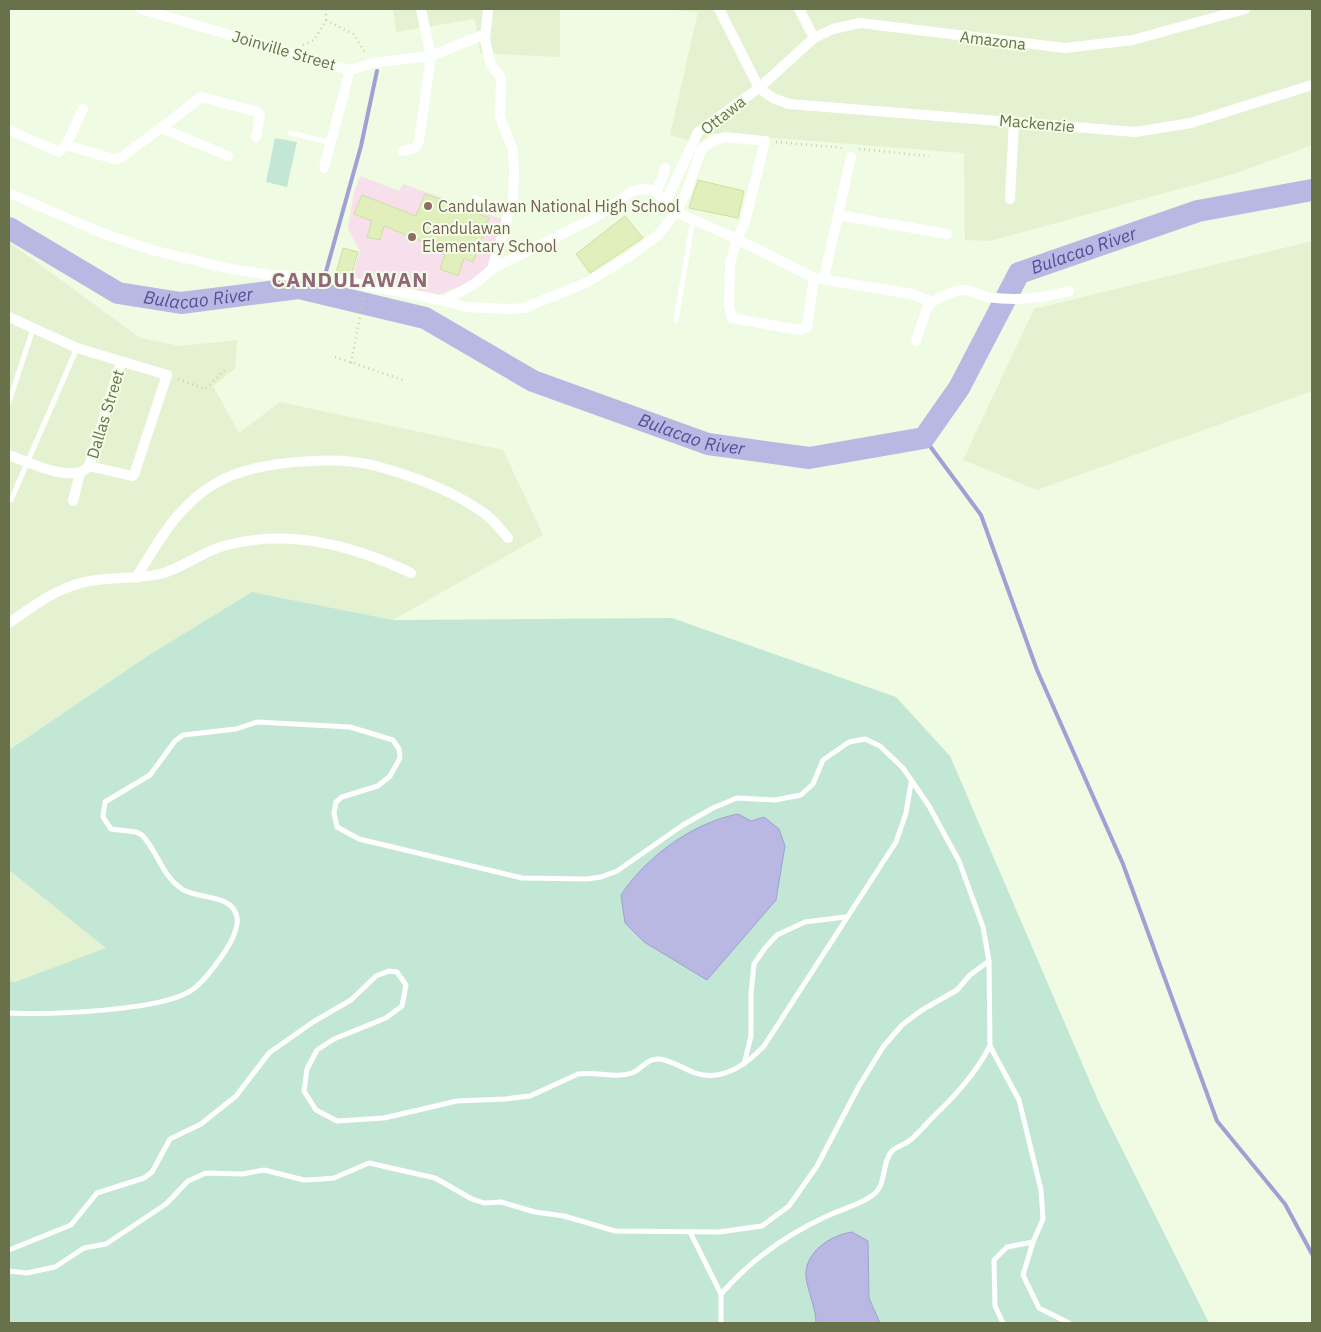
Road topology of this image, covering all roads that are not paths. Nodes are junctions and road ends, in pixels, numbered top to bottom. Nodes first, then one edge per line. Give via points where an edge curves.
1 (141, 9) edge
2 (421, 9) edge
3 (488, 9) edge
4 (719, 9) edge
5 (799, 9) edge
6 (1245, 9) edge
7 (484, 34) junction
8 (814, 38) junction
9 (431, 56) junction
10 (350, 70) junction
11 (1312, 85) edge
12 (759, 88) junction
13 (83, 109) dead end
14 (1014, 121) junction
15 (161, 128) junction
16 (9, 130) edge
17 (290, 133) dead end
18 (256, 137) dead end
19 (329, 142) junction
20 (66, 145) junction
21 (403, 151) dead end
22 (228, 156) dead end
23 (852, 157) road end
24 (324, 168) dead end
25 (665, 168) dead end
26 (656, 191) junction
27 (9, 193) edge
28 (474, 197) dead end
29 (1010, 198) dead end
30 (666, 201) junction
31 (676, 212) junction
32 (509, 215) junction
33 (838, 215) junction
34 (693, 219) junction
35 (947, 234) dead end
36 (737, 239) junction
37 (492, 269) junction
38 (819, 278) junction
39 (1069, 291) dead end
40 (445, 301) junction
41 (932, 302) junction
42 (9, 316) edge
43 (676, 321) dead end
44 (33, 329) junction
45 (916, 341) dead end
46 (76, 348) junction
47 (121, 362) junction
48 (9, 402) edge
49 (9, 455) edge
50 (29, 462) junction
51 (89, 466) junction
52 (80, 473) junction
53 (12, 500) dead end
54 (73, 501) dead end
55 (508, 538) dead end
56 (411, 573) dead end
57 (136, 578) junction
58 (9, 623) edge
59 (911, 783) junction
60 (846, 917) junction
61 (989, 961) junction
62 (9, 1013) edge
63 (990, 1046) junction
64 (744, 1064) junction
65 (690, 1232) junction
66 (1033, 1242) junction
67 (9, 1250) edge
68 (9, 1271) edge
69 (721, 1294) junction
70 (721, 1323) edge
71 (1003, 1323) edge
72 (1069, 1323) edge

1 - 10 street, Joinville Street
2 - 9 street
3 - 7 street
4 - 12 street
5 - 8 street
6 - 8 street, Amazona via 1133,40 1064,48 860,23 833,29
7 - 9 street, Joinville Street
7 - 32 street via 489,60 501,78 500,117 513,150 513,199
8 - 12 street, Amazona
9 - 10 street, Joinville Street via 373,63
9 - 21 street via 418,141 415,148
10 - 19 street
11 - 14 street, Mackenzie via 1191,123 1135,132
12 - 14 street, Mackenzie via 789,104
12 - 30 street, Ottawa via 698,132
13 - 20 street
14 - 29 street
15 - 18 street via 202,97 258,112
15 - 20 street via 120,158
15 - 22 street
16 - 20 street via 55,151 62,151
17 - 19 lane
19 - 24 street
23 - 33 street
25 - 26 street
26 - 30 street
26 - 37 street via 632,191 594,218
27 - 40 street via 102,233 152,250 226,268 269,275 326,277
28 - 32 lane
30 - 31 street
31 - 34 street
31 - 36 street via 701,150 725,137 764,141 745,222
31 - 40 street via 658,234 586,284 510,309 465,307
32 - 37 street
33 - 35 street
33 - 38 street
34 - 36 street
34 - 43 lane
36 - 38 street
36 - 38 street via 730,264 729,306 734,320 799,330 804,328
37 - 40 street
38 - 41 street via 912,294
39 - 41 street via 1047,297 1015,299 959,290
41 - 45 street
42 - 44 street
44 - 46 street
44 - 48 lane
46 - 47 street
46 - 50 lane
47 - 51 street, Dallas Street
47 - 51 street via 167,375 134,475
49 - 50 street
50 - 52 street via 69,475
50 - 53 lane
51 - 52 street
52 - 54 street
55 - 57 street via 486,514 461,498 415,479 375,465 297,462 252,468 216,482 177,515
56 - 57 street via 372,555 338,545 252,539 221,547 166,572
57 - 58 street via 74,585 49,596
59 - 60 lane via 906,813 896,842
59 - 61 lane via 929,806 959,861 983,927
59 - 62 lane via 902,768 880,746 865,739 848,742 823,760 813,784 801,795 775,800 737,798 684,825 618,871 587,880 522,878 359,839 337,826 336,802 342,797 378,786 398,764 399,749 393,740 350,728 257,722 236,729 190,732 175,741 150,775 105,802 103,817 111,829 142,835 168,879 184,891 230,905 237,917 236,929 225,952 192,990 159,1004 35,1015
60 - 64 lane via 764,1046
60 - 64 lane via 805,922 777,936 764,948 754,964 751,1036
61 - 63 lane
61 - 65 lane via 957,990 902,1025 883,1047 817,1166 789,1206 762,1226
63 - 66 lane via 1019,1100 1041,1190 1043,1219
63 - 69 lane via 961,1090 908,1142 893,1149 876,1193 788,1237 738,1273
64 - 67 lane via 724,1074 705,1074 657,1059 648,1061 632,1073 578,1074 530,1096 457,1101 384,1118 337,1122 316,1110 304,1091 307,1069 317,1050 334,1039 386,1018 402,1006 406,985 397,972 389,971 376,976 351,1000 269,1053 236,1096 201,1124 170,1139 152,1172 144,1178 97,1193 71,1225
65 - 68 lane via 615,1231 500,1202 484,1203 415,1171 369,1163 334,1178 322,1179 304,1180 264,1170 242,1174 206,1173 188,1181 166,1204 106,1244 84,1248 56,1267 27,1274
65 - 69 lane
66 - 71 lane via 1007,1247 994,1260 995,1306
66 - 72 lane via 1023,1275 1039,1308
69 - 70 lane

